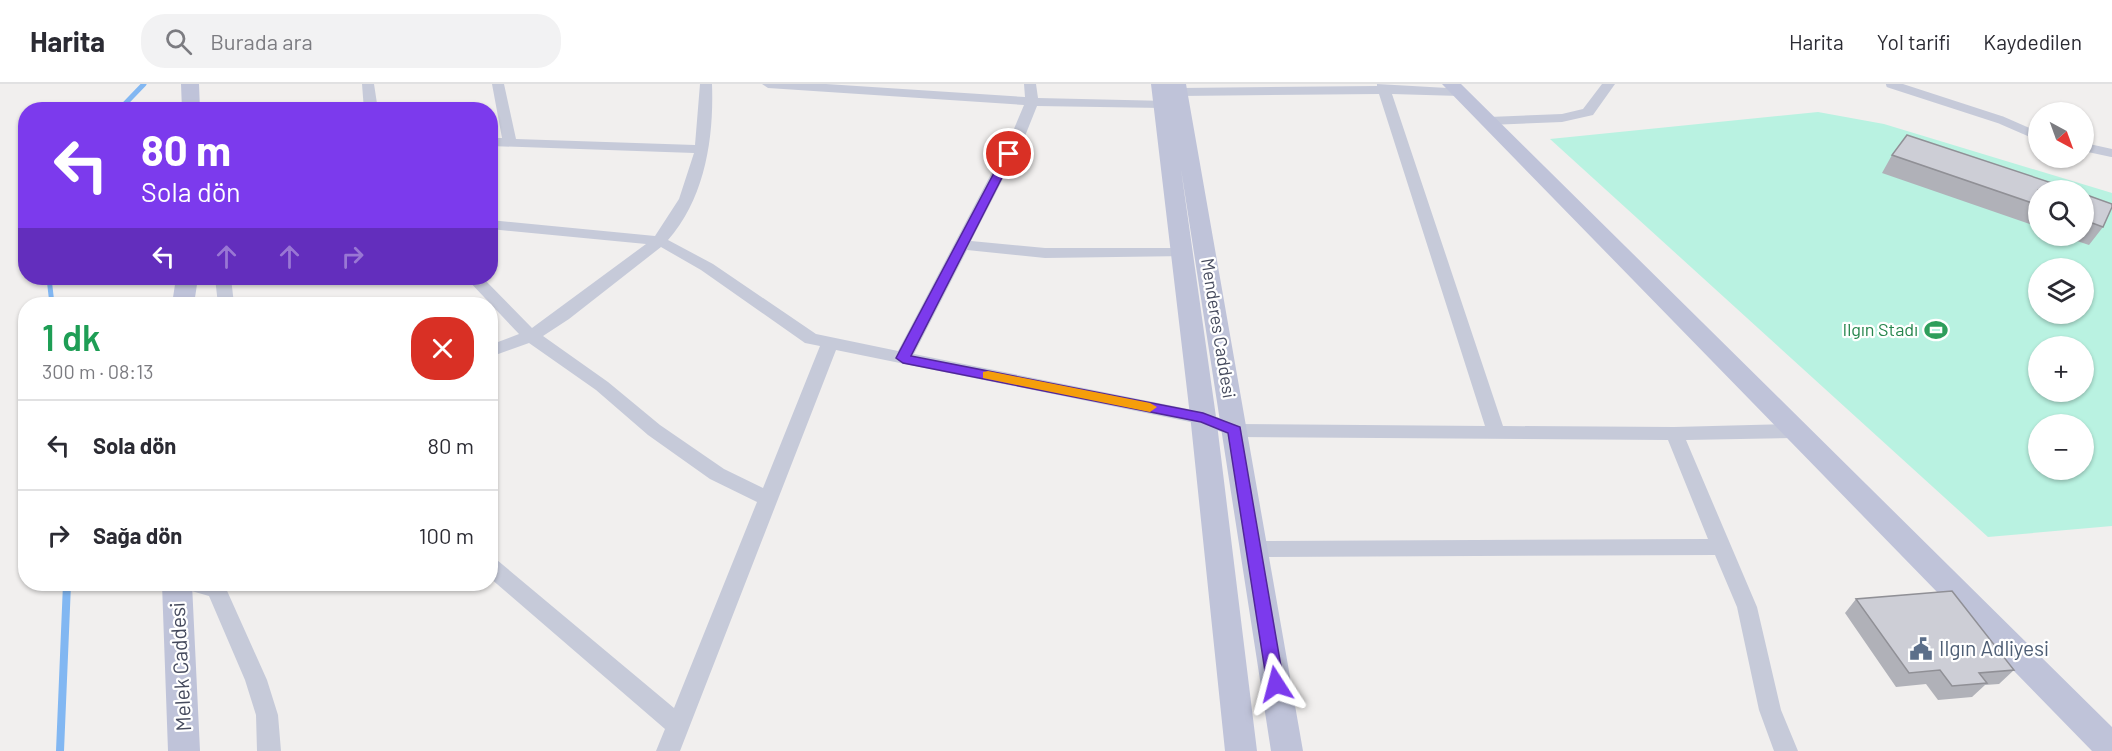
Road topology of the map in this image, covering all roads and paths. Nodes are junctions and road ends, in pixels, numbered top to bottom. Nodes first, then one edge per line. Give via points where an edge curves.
1 (190, 84) edge
2 (369, 84) edge
3 (498, 84) edge
4 (706, 84) edge
5 (768, 84) edge
6 (1030, 84) edge
7 (1609, 84) edge
8 (1890, 84) edge
9 (1384, 87) edge
10 (1455, 88) edge
11 (1170, 91) edge
12 (1032, 101) junction
13 (191, 102) edge
14 (370, 102) edge
15 (1489, 121) junction
16 (2028, 132) edge
17 (498, 142) edge
18 (510, 142) junction
19 (700, 149) junction
20 (2094, 149) edge
21 (2112, 153) edge
22 (498, 225) edge
23 (658, 241) junction
24 (961, 245) junction
25 (1182, 253) junction
26 (481, 285) edge
27 (493, 297) edge
28 (498, 302) edge
29 (531, 336) junction
30 (830, 344) junction
31 (498, 348) edge
32 (903, 358) junction
33 (1203, 418) junction
34 (1235, 430) junction
35 (1796, 431) junction
36 (1497, 434) junction
37 (1674, 434) junction
38 (768, 499) junction
39 (1722, 547) junction
40 (1254, 549) junction
41 (498, 573) edge
42 (177, 591) edge
43 (217, 591) edge
44 (678, 726) junction
45 (2112, 749) edge
46 (184, 751) edge
47 (270, 751) edge
48 (668, 751) edge
49 (1241, 751) edge
50 (1287, 751) edge
51 (1786, 751) edge

1 - 13 main road
2 - 14 street
3 - 18 street
4 - 19 street
5 - 12 street
6 - 12 street
7 - 15 street via 1588,112 1562,118
8 - 16 lane
9 - 10 street
9 - 11 street
9 - 36 street
10 - 15 main road
11 - 12 street
11 - 25 main road, Menderes Caddesi
11 - 34 main road, Menderes Caddesi
12 - 24 street
15 - 35 main road
17 - 18 street
18 - 19 street
19 - 23 street via 681,211
20 - 21 lane
22 - 23 street
23 - 29 street via 554,325
23 - 30 street via 707,267 811,339
24 - 25 street via 1045,253
24 - 32 street
25 - 33 main road, Menderes Caddesi
26 - 27 street
28 - 29 street
29 - 31 street
29 - 38 street via 717,474
30 - 32 street
30 - 38 street
32 - 33 street
33 - 34 street
33 - 49 main road, Menderes Caddesi
34 - 36 street
34 - 40 main road, Menderes Caddesi
35 - 37 street
35 - 45 main road
36 - 37 street
37 - 39 street
38 - 44 street
39 - 40 street
39 - 51 street via 1747,607 1770,710
40 - 50 main road, Menderes Caddesi
41 - 44 street
42 - 46 main road, Melek Caddesi
43 - 47 street via 256,680 267,715
44 - 48 street

